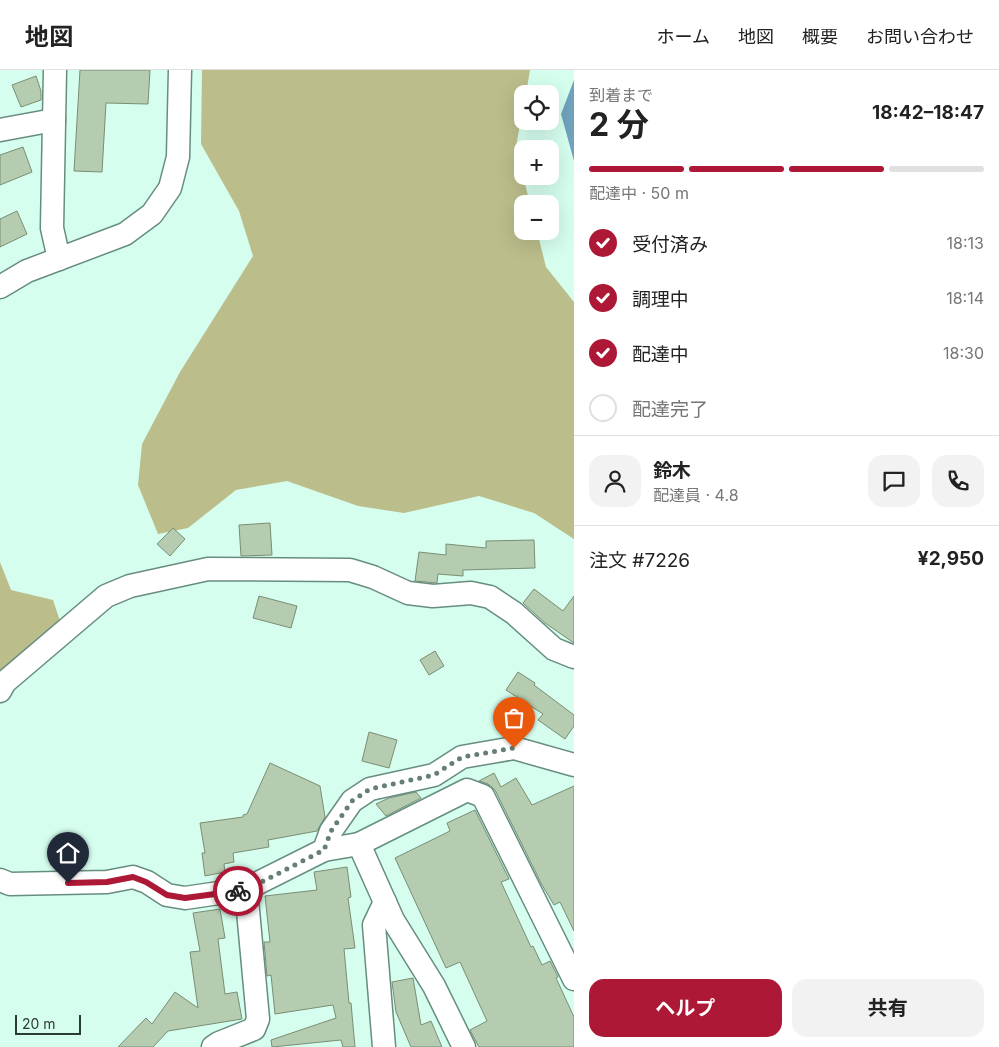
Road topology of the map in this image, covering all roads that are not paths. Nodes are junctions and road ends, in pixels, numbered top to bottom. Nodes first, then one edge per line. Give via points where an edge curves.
1 (55, 70) edge
2 (180, 70) edge
3 (54, 120) junction
4 (0, 130) edge
5 (58, 259) junction
6 (0, 287) edge
7 (574, 657) edge
8 (0, 691) edge
9 (574, 765) edge
10 (359, 844) junction
11 (324, 850) junction
12 (0, 880) edge
13 (246, 890) junction
14 (385, 902) junction
15 (574, 979) edge
16 (213, 1047) edge
17 (384, 1047) edge
18 (464, 1047) edge

1 - 3 street
2 - 5 street via 178,157 170,188 152,214 125,234
3 - 4 street
3 - 5 street via 52,228
5 - 6 street
7 - 8 street via 554,649 514,613 490,597 471,593 433,596 408,593 350,570 208,569 130,586 106,596 5,682
9 - 11 street via 514,748 462,757 434,775 370,789 352,801 331,831
10 - 11 street
10 - 14 street
10 - 15 street via 467,790 483,796
11 - 13 street
12 - 13 street via 10,884 107,882 133,877 167,895 185,898
13 - 16 street via 258,1019 254,1029
14 - 17 street via 374,925
14 - 18 street via 434,986

